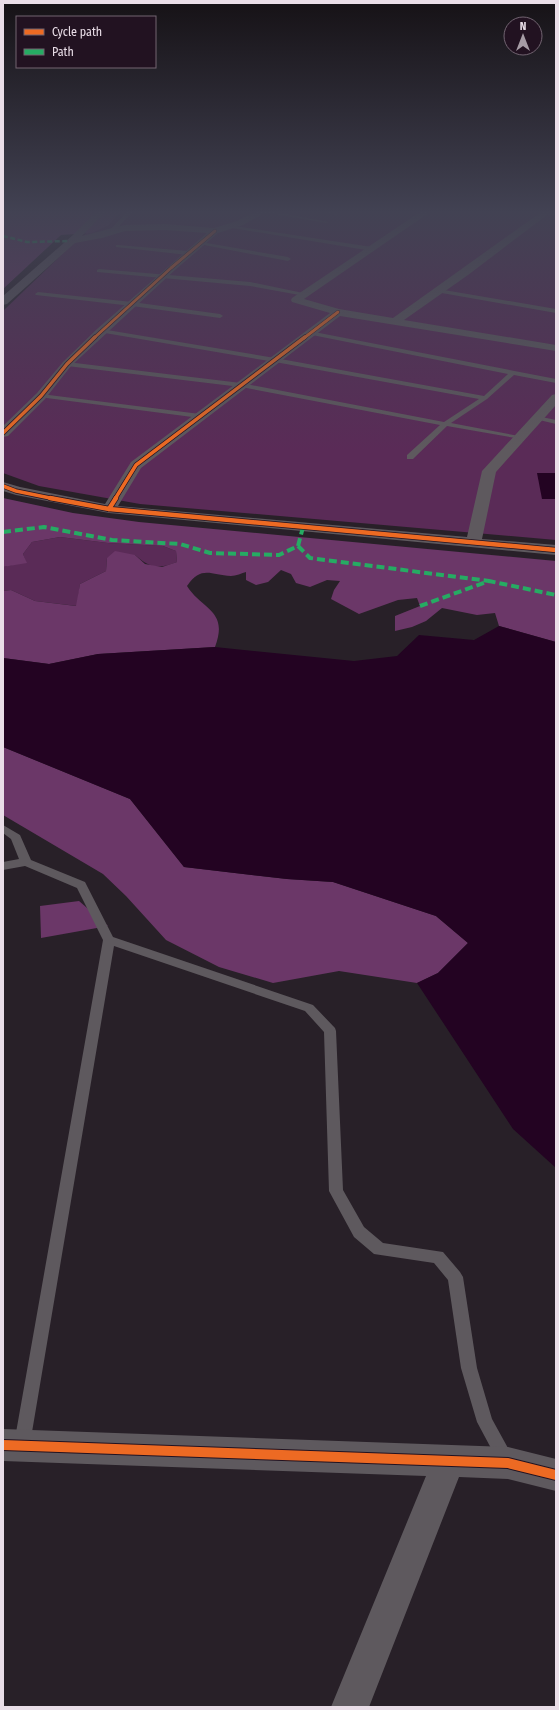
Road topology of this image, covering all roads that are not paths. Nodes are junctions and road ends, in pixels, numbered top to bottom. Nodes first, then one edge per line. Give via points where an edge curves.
1 (16, 290) edge
2 (148, 290) edge
3 (282, 290) edge
4 (311, 290) edge
5 (438, 291) joint
6 (38, 294) dead end
7 (305, 294) junction
8 (3, 302) edge
9 (132, 304) junction
10 (556, 311) edge
11 (338, 312) junction
12 (220, 316) dead end
13 (394, 321) junction
14 (100, 331) junction
15 (309, 333) junction
16 (556, 348) edge
17 (275, 360) junction
18 (67, 364) junction
19 (512, 373) junction
20 (556, 381) edge
21 (241, 385) junction
22 (41, 396) junction
23 (485, 398) junction
24 (556, 398) edge
25 (200, 416) junction
26 (537, 418) junction
27 (556, 422) edge
28 (445, 424) junction
29 (3, 433) edge
30 (519, 438) junction
31 (410, 457) dead end
32 (3, 486) edge
33 (109, 509) junction
34 (474, 542) junction
35 (556, 550) edge
36 (3, 828) edge
37 (26, 862) junction
38 (3, 866) edge
39 (109, 940) junction
40 (12, 1445) edge
41 (449, 1461) junction
42 (508, 1463) junction
43 (556, 1476) edge
44 (350, 1707) edge

1 - 8 street
2 - 9 street
3 - 7 lane
4 - 7 street
5 - 10 lane
5 - 13 street
6 - 9 lane
7 - 11 street via 296,300
9 - 12 lane
9 - 14 street
11 - 13 street
11 - 15 street
13 - 16 street
14 - 17 lane
14 - 18 street
15 - 17 street
15 - 19 lane
17 - 21 street
17 - 23 lane
18 - 21 lane
18 - 22 street
19 - 20 lane
19 - 23 lane
21 - 25 street
21 - 28 lane
22 - 25 lane
22 - 29 street
23 - 28 lane
24 - 26 street
25 - 33 street via 136,465
26 - 27 lane
26 - 30 street
28 - 30 lane
28 - 31 lane
30 - 34 street via 489,471
32 - 33 street via 16,491
33 - 34 street
34 - 35 street
36 - 37 lane via 16,837
37 - 38 lane
37 - 39 lane via 81,885
39 - 40 lane
39 - 42 lane via 309,1008 330,1031 336,1191 359,1232 379,1249 438,1257 455,1277 469,1368 485,1422
40 - 41 street
41 - 42 street
41 - 44 street
42 - 43 street

